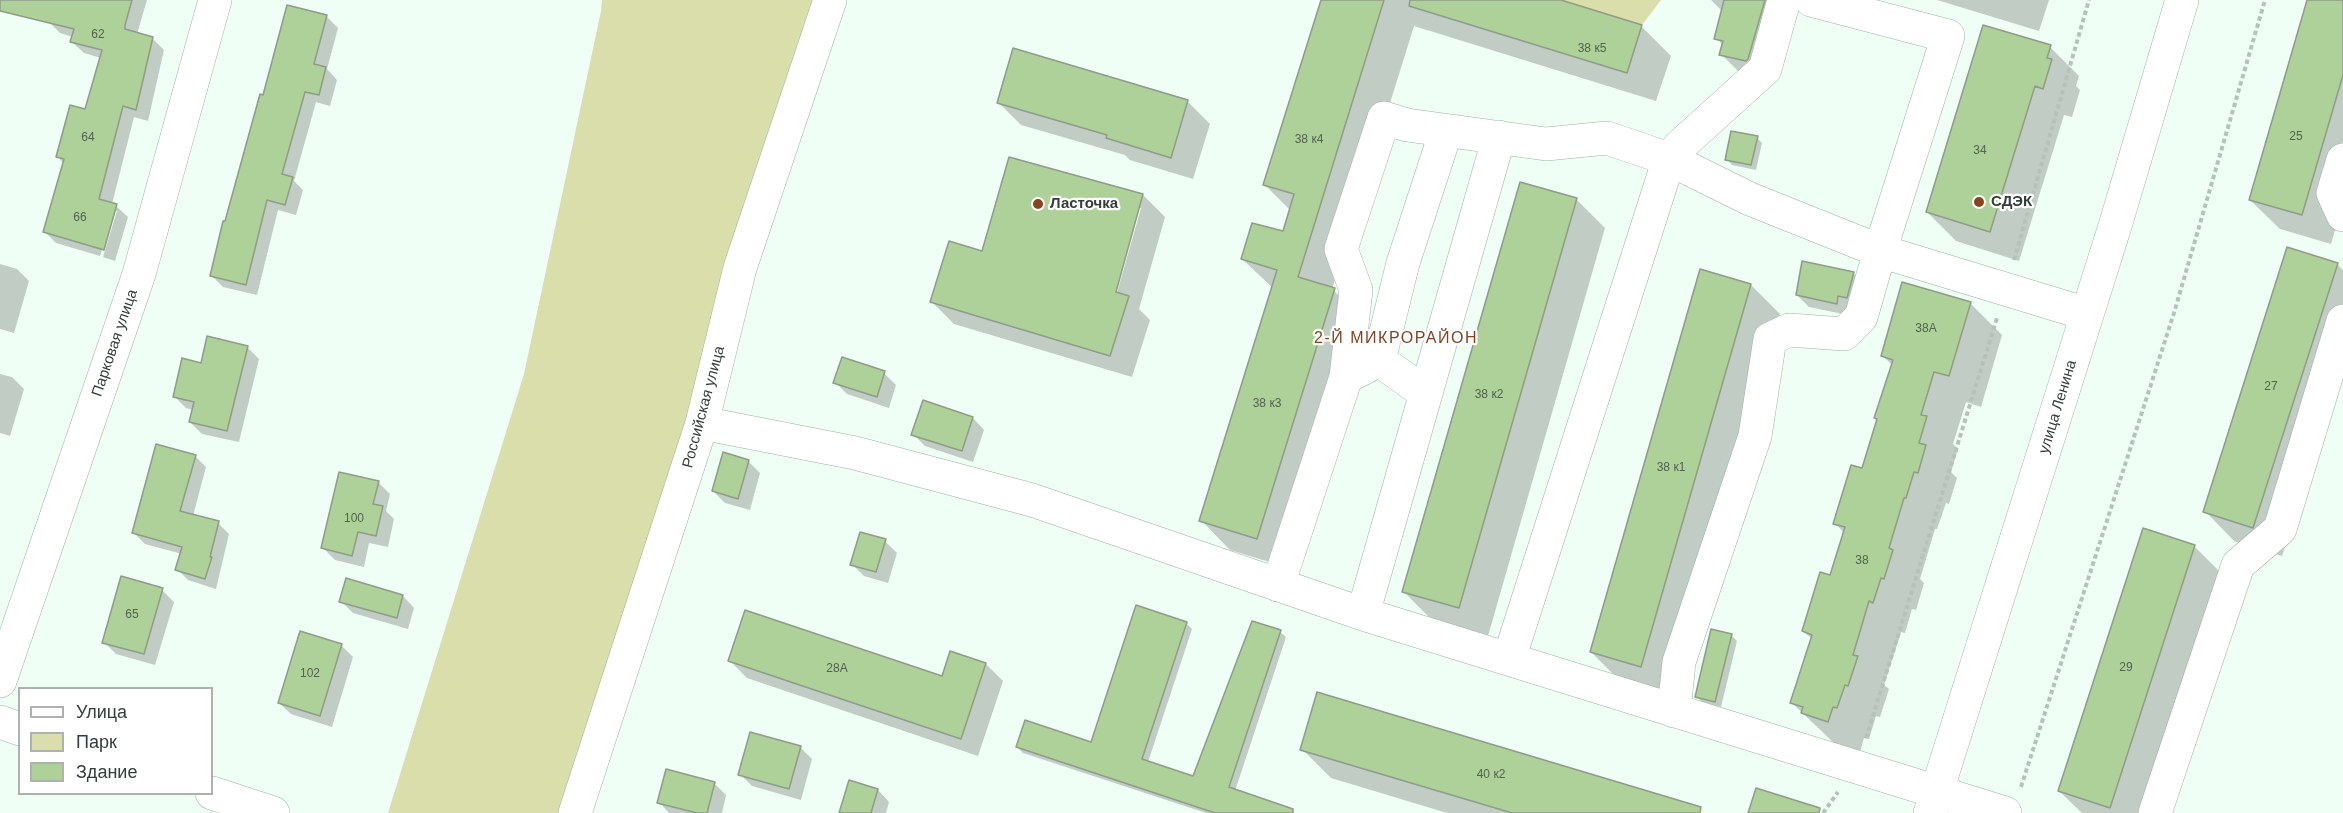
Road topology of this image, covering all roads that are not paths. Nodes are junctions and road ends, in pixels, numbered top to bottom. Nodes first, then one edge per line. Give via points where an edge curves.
1 (215, 0) edge
2 (830, 0) edge
3 (1784, 0) edge
4 (1811, 0) edge
5 (2182, 0) edge
6 (1446, 131) junction
7 (1499, 137) junction
8 (1670, 159) junction
9 (2343, 160) edge
10 (2343, 215) edge
11 (1880, 251) junction
12 (2087, 314) junction
13 (2343, 321) edge
14 (1379, 360) junction
15 (1346, 377) junction
16 (1425, 393) junction
17 (702, 423) junction
18 (1278, 585) junction
19 (1363, 614) junction
20 (1509, 659) junction
21 (0, 681) edge
22 (1674, 711) junction
23 (0, 722) edge
24 (18, 728) edge
25 (213, 793) edge
26 (1933, 802) edge
27 (2012, 802) edge
28 (273, 813) edge
29 (575, 813) edge
30 (2155, 813) edge

1 - 21 street, Парковая улица via 139,274
2 - 17 street, Российская улица via 740,268
3 - 8 street via 1765,69
4 - 11 street via 1948,36
5 - 12 street, улица Ленина
6 - 7 street
6 - 14 street via 1403,263
6 - 15 street via 1384,118 1341,249 1356,290
7 - 8 street via 1546,144 1606,138
7 - 16 street
8 - 11 street via 1750,199
8 - 20 street
9 - 10 street via 2333,194
11 - 12 street
11 - 22 street via 1861,317 1844,334 1789,330 1770,339 1755,436 1679,662
12 - 26 street, улица Ленина
13 - 30 street via 2280,529 2238,565
14 - 15 street
14 - 16 street
15 - 18 street
16 - 19 street
17 - 18 street via 855,453 1032,500
17 - 29 street, Российская улица
18 - 19 street
19 - 20 street
20 - 22 street
22 - 26 street via 1857,768
23 - 24 street
25 - 28 street
26 - 27 street

